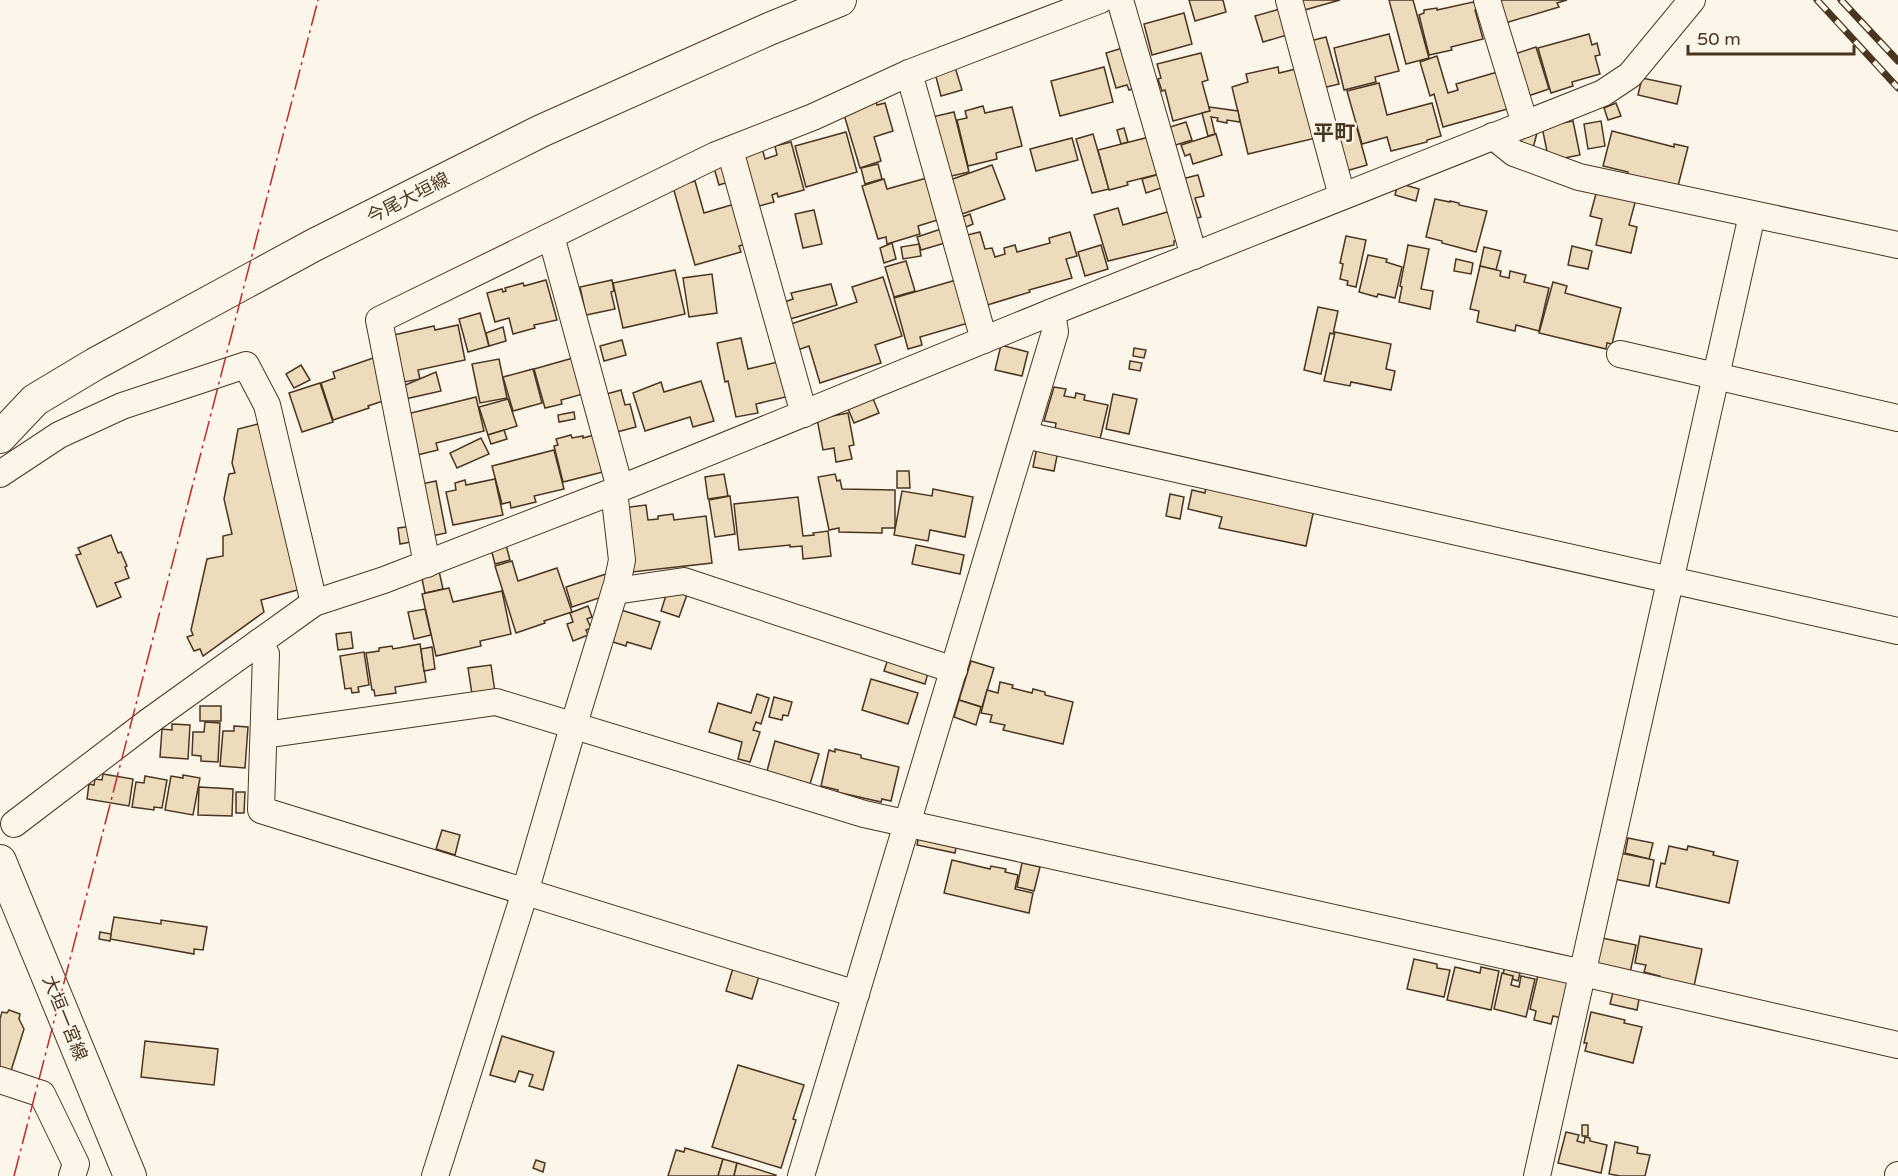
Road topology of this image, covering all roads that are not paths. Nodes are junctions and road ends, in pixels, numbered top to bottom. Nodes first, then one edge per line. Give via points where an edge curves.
1 (840, 0) edge
2 (1100, 0) edge
3 (1120, 0) edge
4 (1289, 0) edge
5 (1487, 0) edge
6 (1692, 0) edge
7 (909, 73) junction
8 (1525, 124) junction
9 (1493, 136) junction
10 (730, 150) junction
11 (1342, 196) junction
12 (1752, 215) junction
13 (551, 236) junction
14 (1898, 245) edge
15 (1194, 256) junction
16 (1052, 312) junction
17 (984, 340) junction
18 (1620, 354) dead end
19 (1716, 377) junction
20 (804, 414) junction
21 (1898, 418) edge
22 (1025, 435) junction
23 (0, 437) edge
24 (0, 474) edge
25 (617, 490) junction
26 (427, 564) junction
27 (1671, 580) junction
28 (615, 591) junction
29 (314, 603) junction
30 (1898, 632) edge
31 (258, 643) junction
32 (954, 670) junction
33 (573, 727) junction
34 (264, 735) junction
35 (908, 823) junction
36 (14, 824) dead end
37 (0, 861) edge
38 (525, 892) junction
39 (1583, 973) junction
40 (856, 994) junction
41 (1898, 1045) edge
42 (0, 1080) edge
43 (72, 1176) edge
44 (130, 1176) edge
45 (435, 1176) edge
46 (801, 1176) edge
47 (1537, 1176) edge

1 - 23 main road, 今尾大垣線 via 541,131 314,245 35,400
2 - 7 street
3 - 15 street
4 - 11 street
5 - 8 street
6 - 8 street via 1630,75 1603,93
7 - 10 street
7 - 17 street
8 - 9 street
9 - 11 street
9 - 12 street via 1514,153 1579,177
10 - 13 street
10 - 20 street
11 - 15 street
12 - 14 street
12 - 19 street
13 - 25 street
13 - 26 street via 379,320
15 - 16 street
16 - 17 street
16 - 22 street via 1055,332
17 - 20 street
18 - 19 street
19 - 21 street
19 - 27 street
20 - 25 street
22 - 27 street
22 - 32 street
24 - 29 street via 59,435 122,406 246,365 267,405
25 - 26 street
25 - 28 street via 622,560
26 - 29 street
27 - 30 street
27 - 39 street
28 - 32 street via 684,581
28 - 33 street
29 - 31 street
31 - 34 street via 266,654
31 - 36 street
32 - 35 street
33 - 34 street via 496,702
33 - 35 street via 864,814
33 - 38 street
34 - 38 street via 261,810
35 - 39 street
35 - 40 street
37 - 44 main road, 大垣一宮線
38 - 40 street
38 - 45 street
39 - 41 street
39 - 47 street
40 - 46 street
42 - 43 street via 42,1094 76,1164

